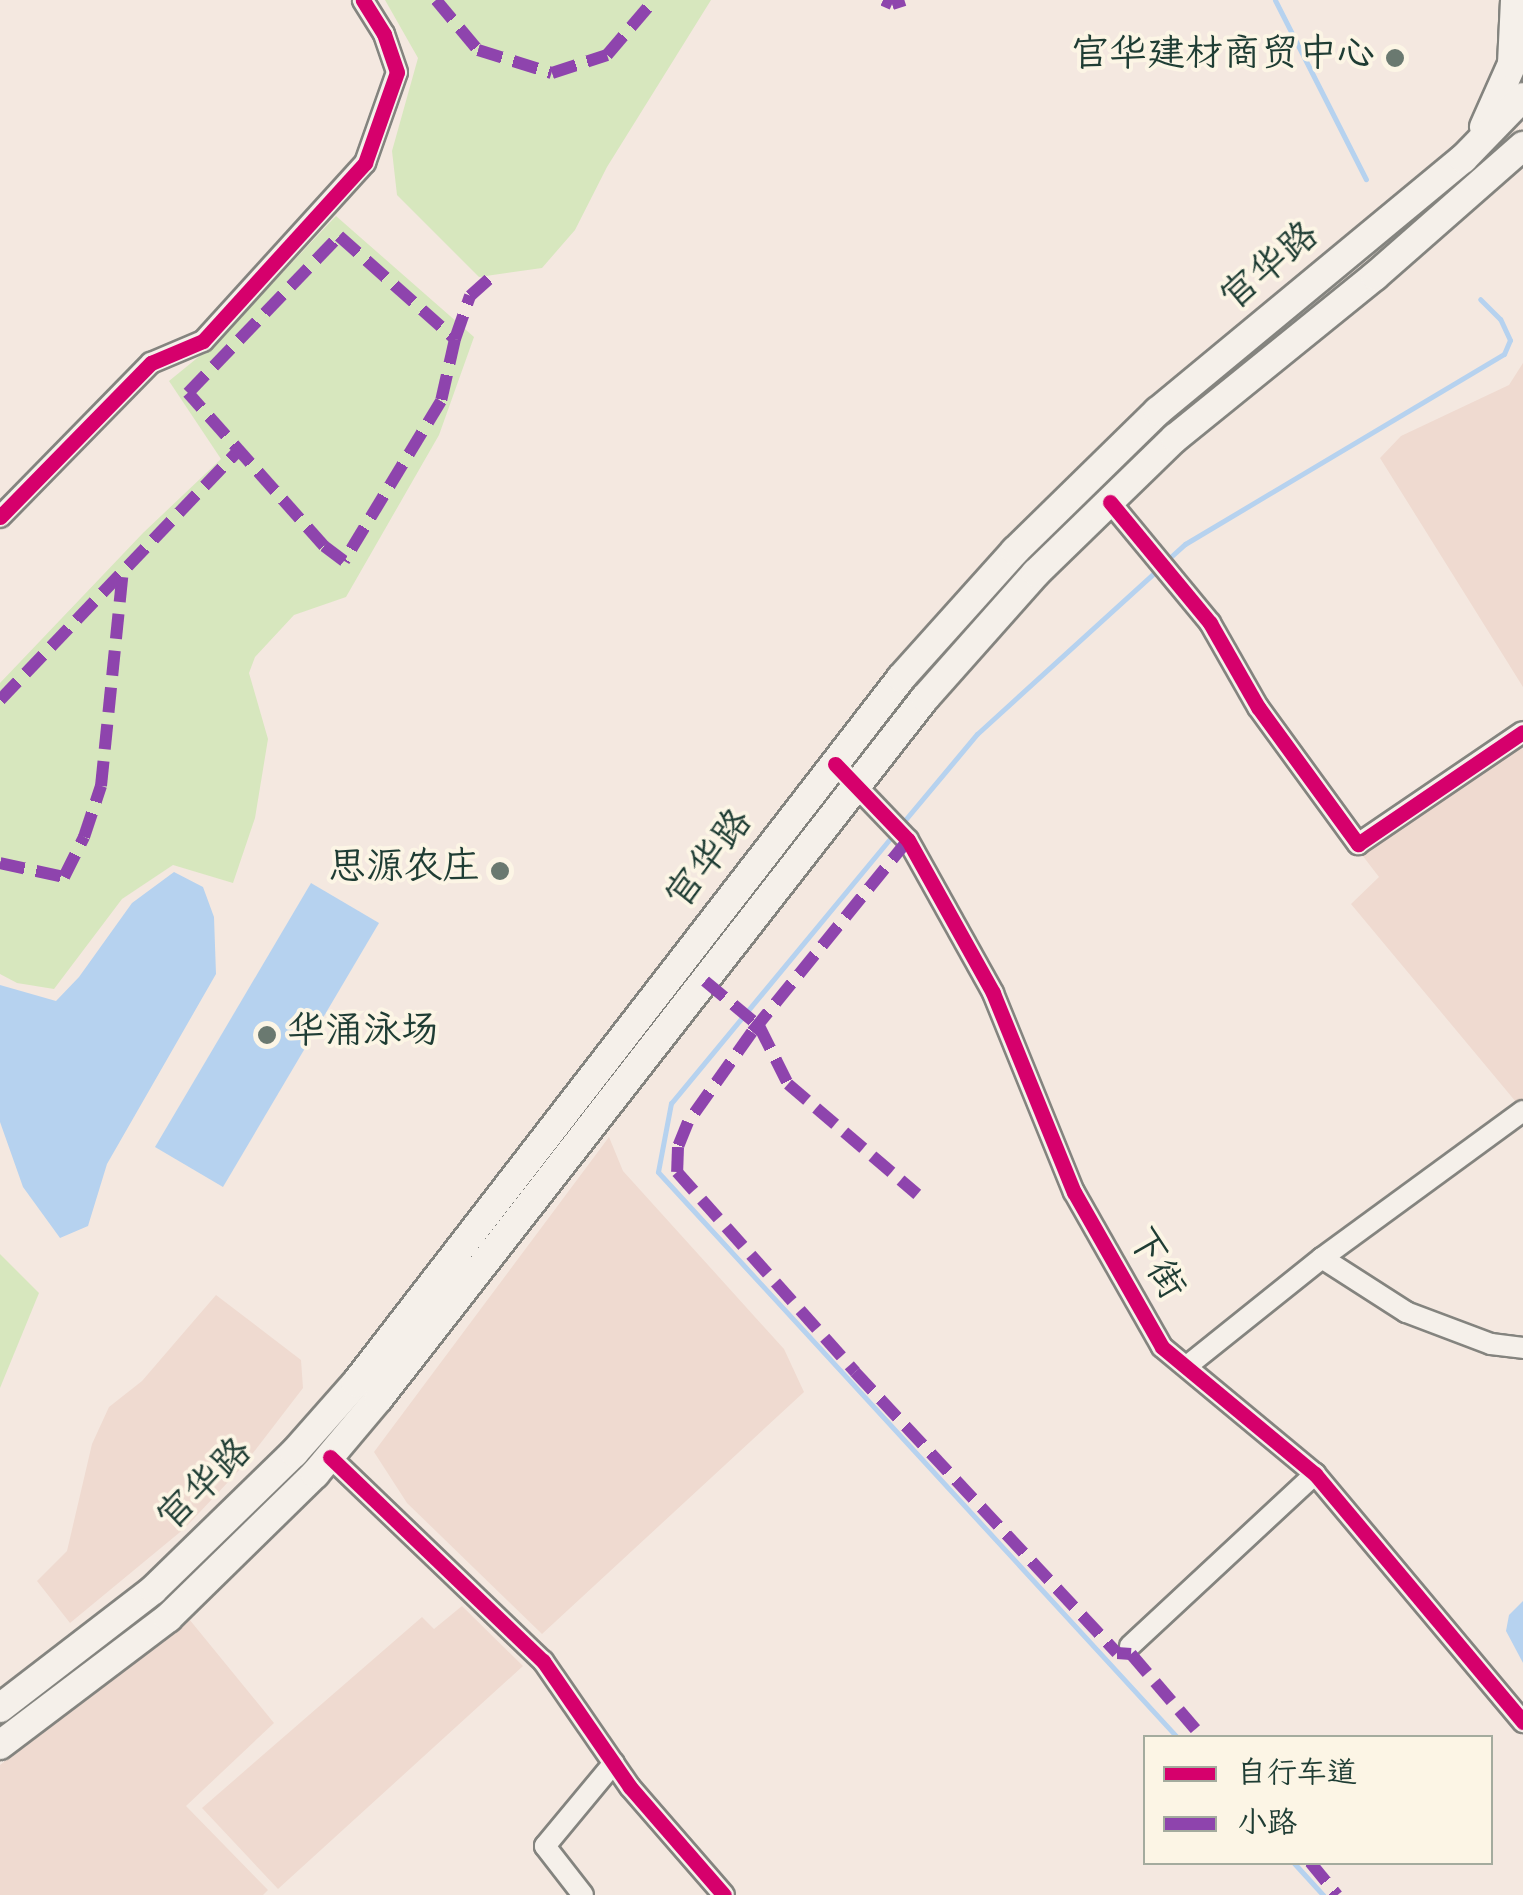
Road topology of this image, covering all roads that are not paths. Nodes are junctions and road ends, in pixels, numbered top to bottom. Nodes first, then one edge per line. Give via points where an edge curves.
1 (362, 0) edge
2 (1515, 0) edge
3 (1523, 97) edge
4 (1476, 145) junction
5 (1523, 146) edge
6 (1523, 158) edge
7 (1494, 175) junction
8 (1110, 502) junction
9 (0, 517) edge
10 (1523, 732) edge
11 (835, 764) junction
12 (856, 786) junction
13 (1523, 1111) edge
14 (1322, 1258) junction
15 (1523, 1348) edge
16 (1187, 1366) junction
17 (330, 1457) junction
18 (1315, 1474) junction
19 (1130, 1646) dead end
20 (0, 1708) edge
21 (1523, 1722) edge
22 (0, 1744) edge
23 (614, 1763) junction
24 (582, 1895) edge
25 (724, 1895) edge

1 - 9 street via 397,72 365,163 203,342 151,363
2 - 4 main road via 1512,64
3 - 4 main road, 官华路
4 - 11 main road, 官华路 via 1158,411 1014,551
5 - 7 main road, 官华路
6 - 7 main road
7 - 8 main road, 官华路 via 1206,411
8 - 10 street via 1210,623 1258,706 1358,844
8 - 12 main road, 官华路 via 1036,573
11 - 12 street, 下街
11 - 20 main road, 官华路 via 294,1454 153,1590
12 - 16 street, 下街 via 908,840 992,993 1074,1192 1162,1346
12 - 17 main road, 官华路
13 - 14 street
14 - 15 street via 1406,1312 1492,1344
14 - 16 street
16 - 18 street, 下街
17 - 22 main road, 官华路 via 168,1618
17 - 23 street via 543,1661
18 - 19 street
18 - 21 street, 下街
23 - 24 street via 545,1846
23 - 25 street

